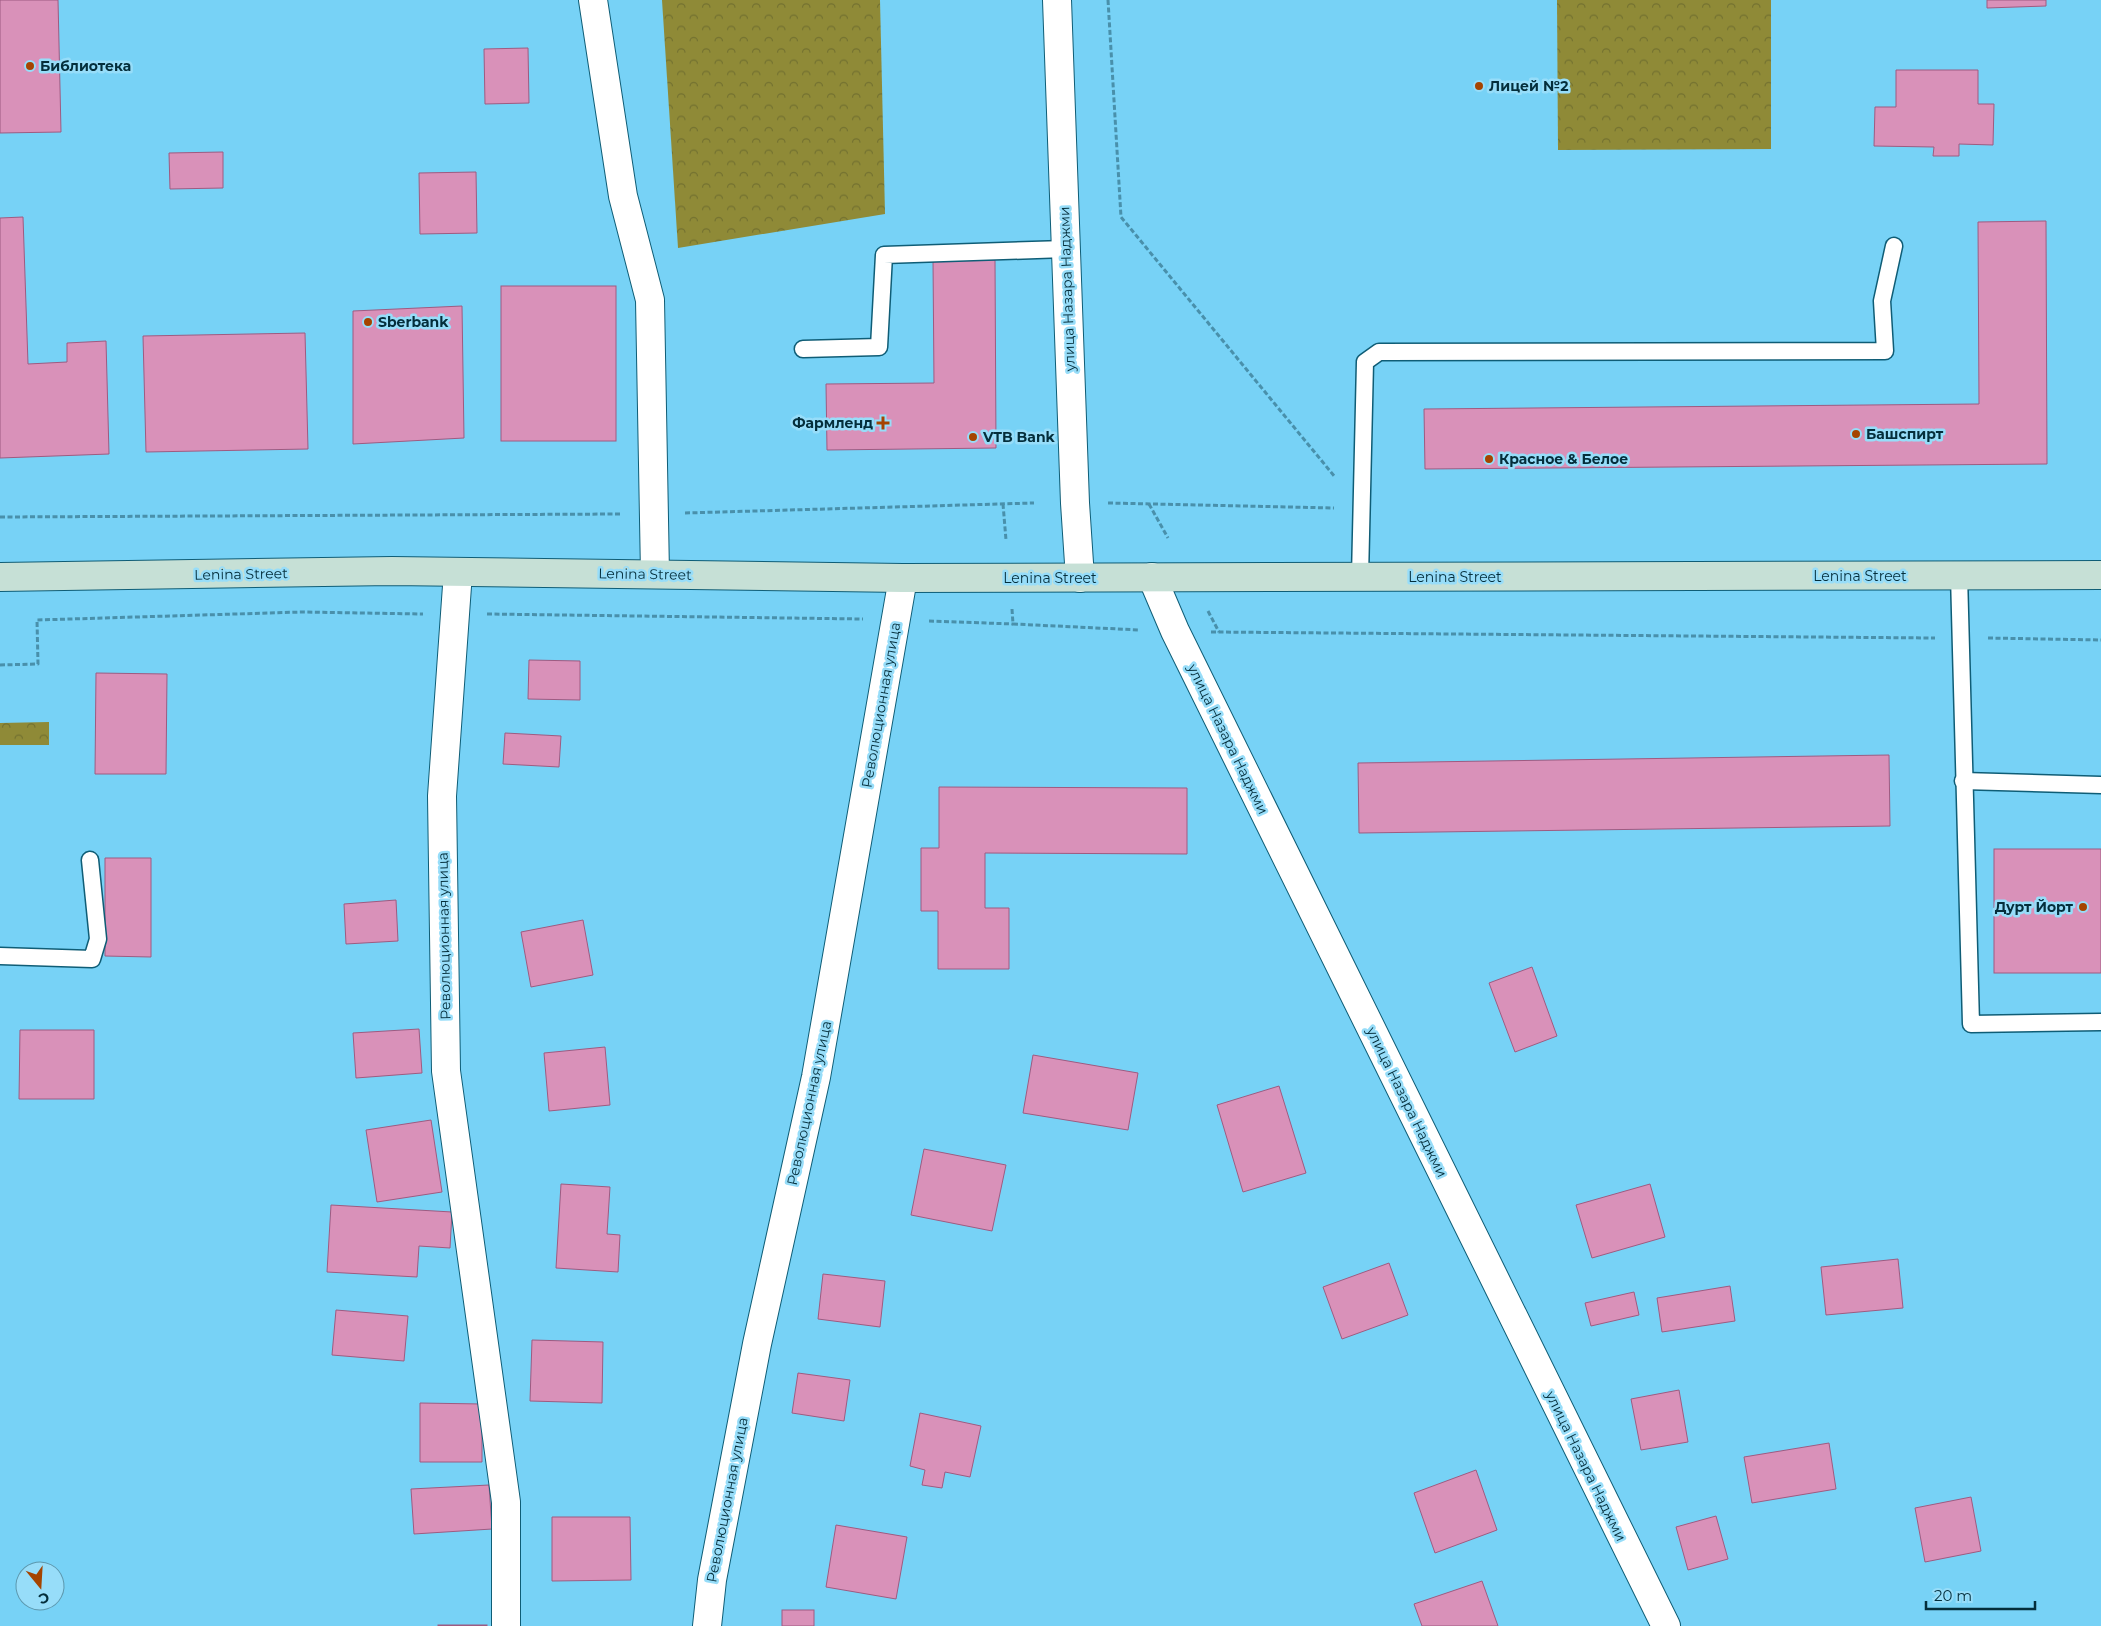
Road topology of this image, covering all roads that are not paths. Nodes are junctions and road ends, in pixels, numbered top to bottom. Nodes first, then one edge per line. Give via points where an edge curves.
1 (593, 0) edge
2 (1057, 0) edge
3 (1894, 246) dead end
4 (1066, 249) junction
5 (804, 349) dead end
6 (458, 572) junction
7 (655, 574) junction
8 (1958, 575) junction
9 (2101, 576) edge
10 (0, 577) edge
11 (1152, 577) junction
12 (1360, 577) junction
13 (903, 578) junction
14 (1080, 578) junction
15 (1963, 782) junction
16 (2101, 785) edge
17 (90, 860) dead end
18 (0, 956) edge
19 (2101, 1022) edge
20 (506, 1626) edge
21 (707, 1626) edge
22 (1666, 1626) edge

1 - 7 street via 623,196 650,300
2 - 4 street, улица Назара Наджми
3 - 12 lane via 1882,301 1885,351 1378,352 1364,362
4 - 5 lane via 884,255 879,347
4 - 14 street, улица Назара Наджми
6 - 7 main road, Lenina Street
6 - 10 main road, Lenina Street
6 - 20 street, Революционная улица via 442,796 446,1071 506,1502
7 - 13 main road, Lenina Street
8 - 9 main road, Lenina Street
8 - 12 main road, Lenina Street
8 - 15 lane
11 - 12 main road, Lenina Street
11 - 14 main road, Lenina Street
11 - 22 street, улица Назара Наджми via 1175,631
13 - 14 main road, Lenina Street
13 - 21 street, Революционная улица via 816,1077 757,1344 712,1580
15 - 16 lane
15 - 19 lane via 1971,1024
17 - 18 lane via 98,939 92,959

